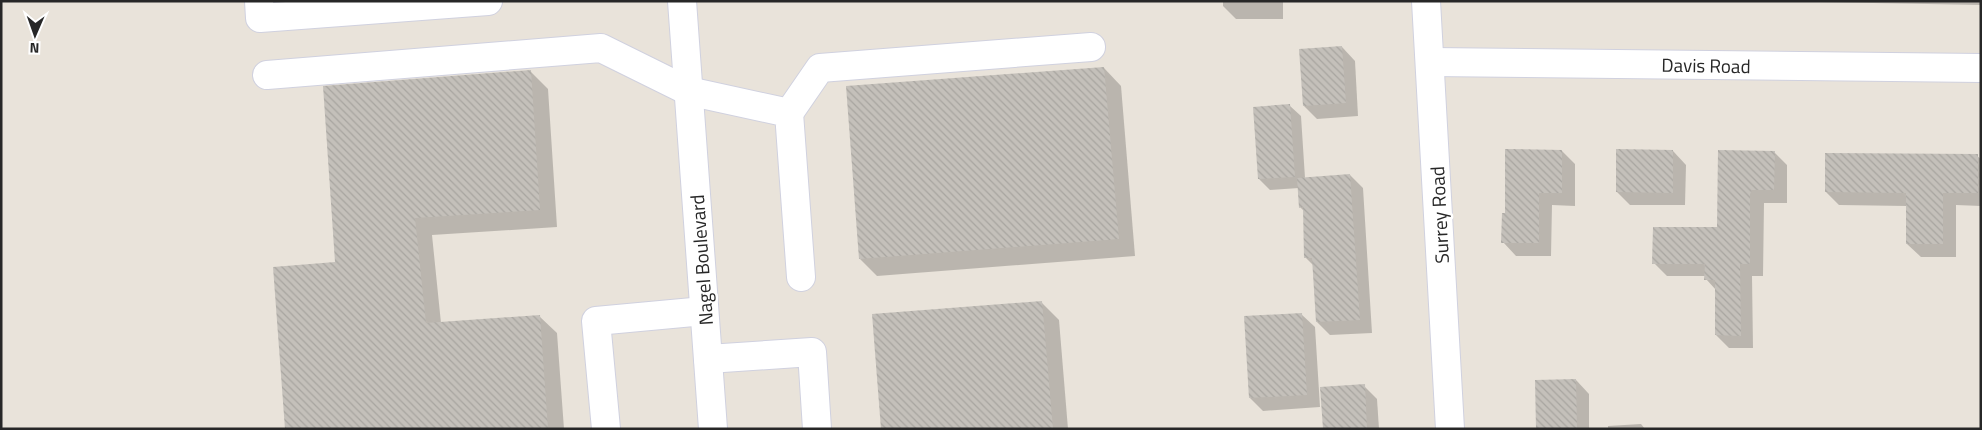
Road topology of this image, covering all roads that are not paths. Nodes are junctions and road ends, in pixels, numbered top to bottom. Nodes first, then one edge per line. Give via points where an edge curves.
1 (259, 1) edge
2 (488, 1) edge
3 (682, 1) edge
4 (1426, 1) edge
5 (385, 5) edge
6 (1092, 47) dead end
7 (1431, 62) junction
8 (1981, 68) edge
9 (268, 75) dead end
10 (688, 91) junction
11 (789, 113) junction
12 (801, 277) dead end
13 (704, 311) junction
14 (708, 359) junction
15 (606, 429) edge
16 (713, 429) edge
17 (817, 429) edge
18 (1450, 429) edge

1 - 5 street via 260,18
2 - 5 street
3 - 10 street, Nagel Boulevard
4 - 7 street, Surrey Road
6 - 11 street via 820,68
7 - 8 street, Davis Road
7 - 18 street, Surrey Road
9 - 10 street via 601,48
10 - 11 street
10 - 13 street, Nagel Boulevard
11 - 12 street
13 - 14 street, Nagel Boulevard
13 - 15 street via 596,321
14 - 16 street, Nagel Boulevard
14 - 17 street via 812,352

